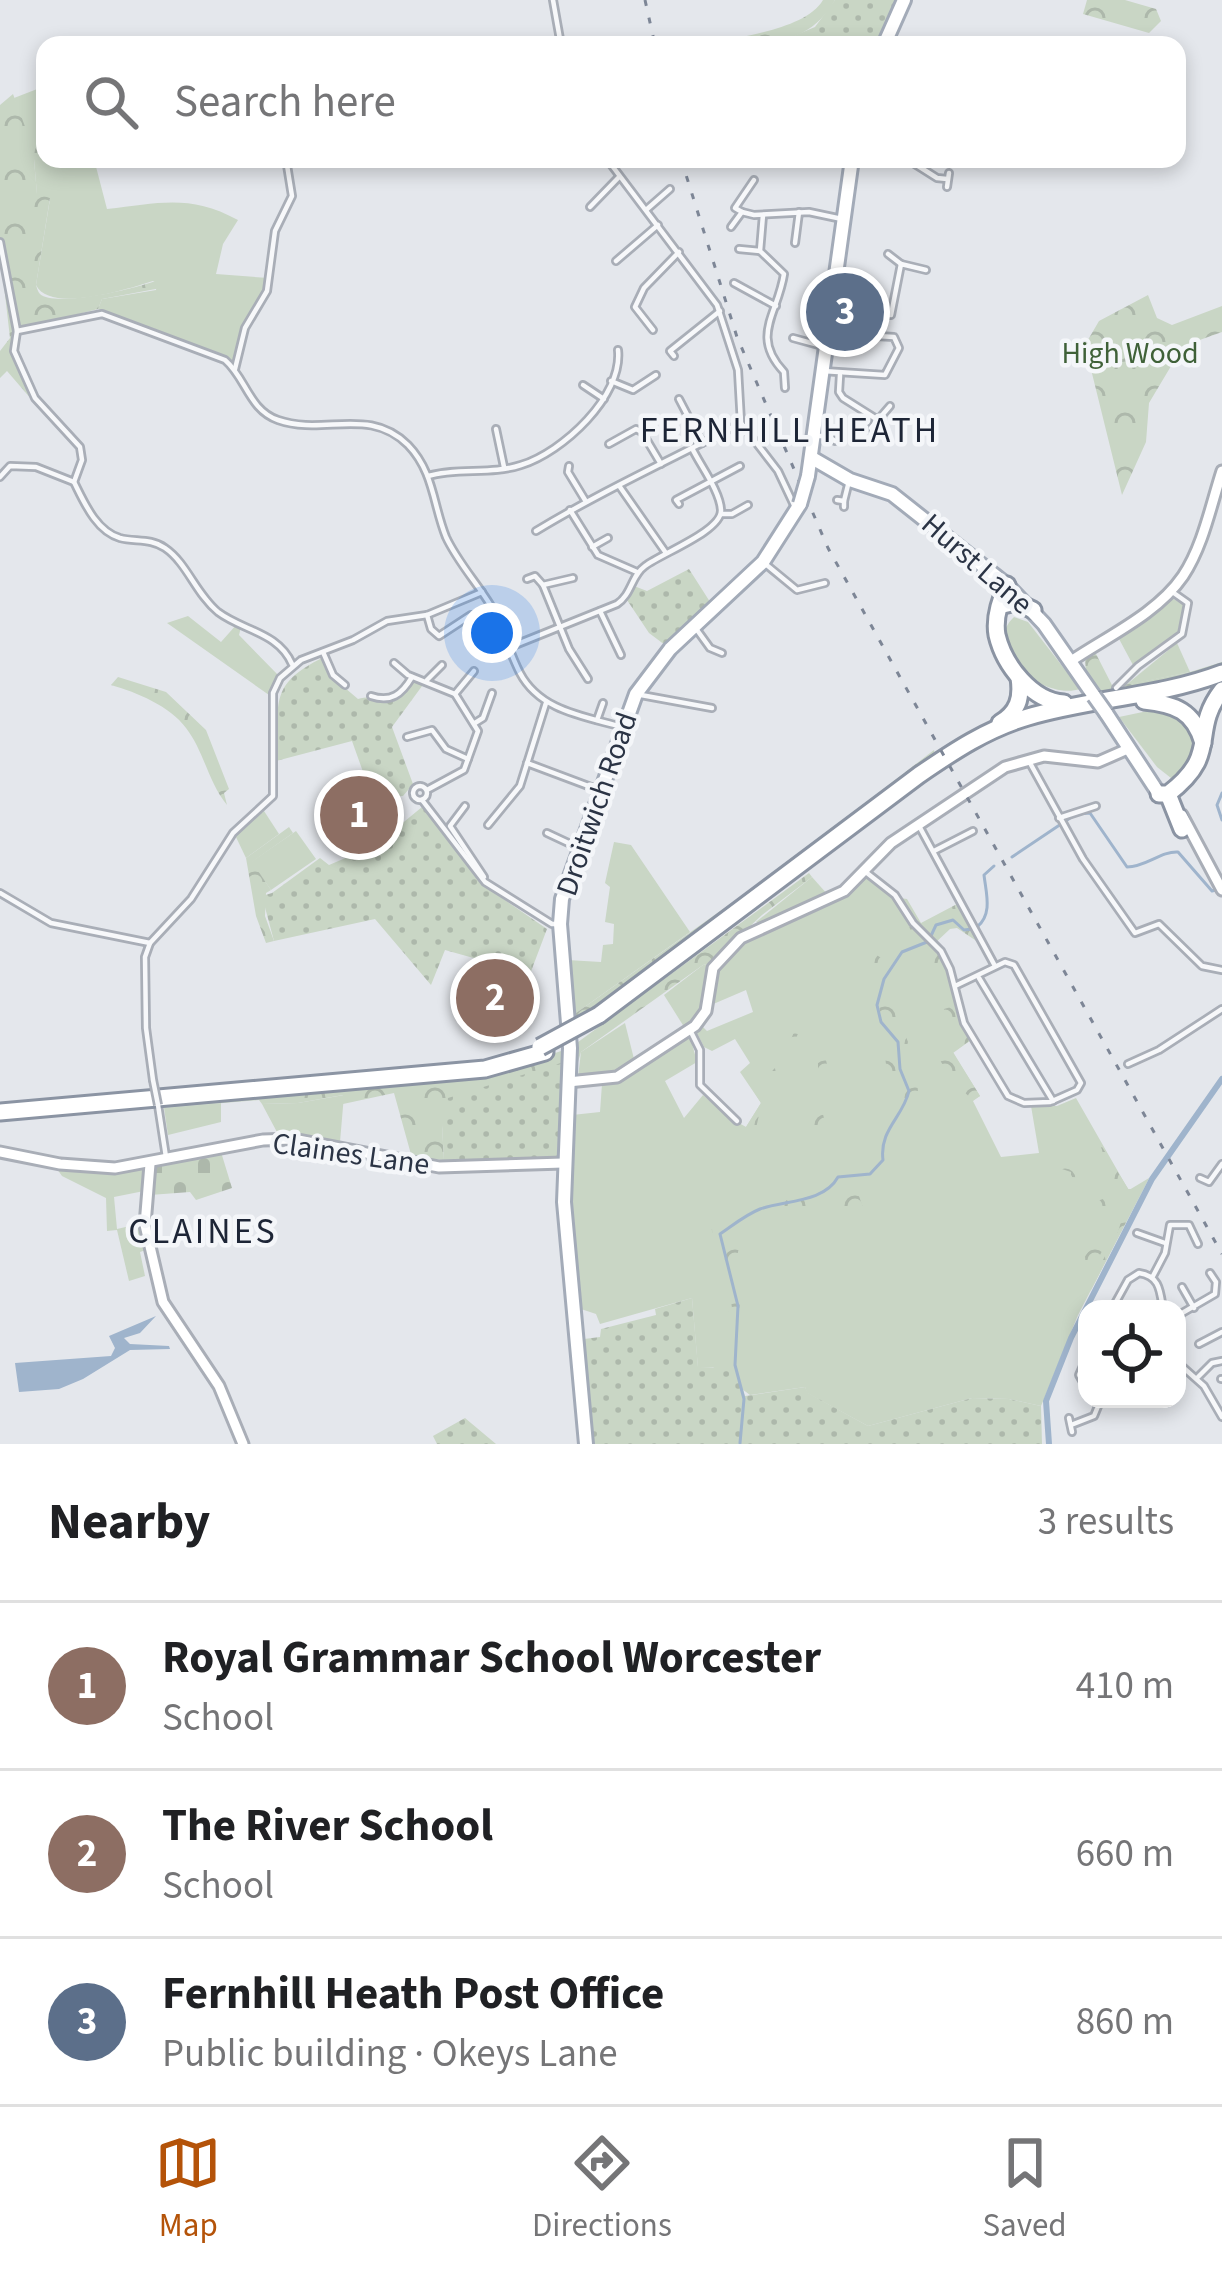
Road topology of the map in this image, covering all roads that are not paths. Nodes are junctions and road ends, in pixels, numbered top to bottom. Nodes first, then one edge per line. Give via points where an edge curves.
1 (553, 0) edge
2 (904, 0) edge
3 (559, 36) edge
4 (888, 36) edge
5 (287, 168) edge
6 (613, 168) edge
7 (851, 168) edge
8 (921, 168) edge
9 (619, 177) junction
10 (948, 180) dead end
11 (754, 181) dead end
12 (670, 189) dead end
13 (590, 207) dead end
14 (646, 210) junction
15 (742, 212) junction
16 (799, 212) junction
17 (763, 214) junction
18 (842, 220) junction
19 (658, 225) junction
20 (731, 226) dead end
21 (0, 242) edge
22 (795, 243) dead end
23 (739, 249) dead end
24 (760, 251) junction
25 (680, 252) junction
26 (888, 254) dead end
27 (616, 261) dead end
28 (901, 264) junction
29 (926, 270) dead end
30 (734, 283) dead end
31 (776, 306) junction
32 (831, 306) junction
33 (720, 311) junction
34 (653, 330) dead end
35 (17, 331) junction
36 (877, 336) dead end
37 (793, 338) dead end
38 (826, 346) junction
39 (621, 351) dead end
40 (674, 356) dead end
41 (236, 369) junction
42 (823, 371) junction
43 (840, 375) junction
44 (653, 376) dead end
45 (611, 381) junction
46 (583, 385) dead end
47 (785, 388) dead end
48 (604, 399) junction
49 (679, 399) dead end
50 (890, 406) dead end
51 (878, 420) junction
52 (741, 423) junction
53 (871, 428) dead end
54 (496, 429) dead end
55 (815, 436) junction
56 (835, 441) dead end
57 (702, 443) junction
58 (609, 444) dead end
59 (692, 448) junction
60 (812, 458) junction
61 (662, 464) junction
62 (569, 466) dead end
63 (740, 466) dead end
64 (504, 467) junction
65 (1222, 470) edge
66 (428, 476) junction
67 (0, 477) edge
68 (850, 480) junction
69 (74, 482) junction
70 (709, 482) junction
71 (620, 487) junction
72 (585, 500) junction
73 (842, 503) dead end
74 (679, 504) dead end
75 (748, 505) dead end
76 (798, 507) junction
77 (570, 510) junction
78 (722, 514) junction
79 (536, 531) dead end
80 (608, 538) dead end
81 (592, 547) junction
82 (666, 553) junction
83 (763, 562) junction
84 (637, 572) junction
85 (573, 578) dead end
86 (527, 579) dead end
87 (825, 583) dead end
88 (543, 585) junction
89 (1171, 590) junction
90 (482, 592) junction
91 (1006, 597) junction
92 (599, 610) junction
93 (1033, 610) joint
94 (427, 615) junction
95 (469, 619) dead end
96 (558, 625) junction
97 (694, 625) junction
98 (509, 647) junction
99 (323, 652) junction
100 (722, 653) dead end
101 (621, 655) dead end
102 (291, 661) junction
103 (1071, 661) junction
104 (394, 664) dead end
105 (442, 664) dead end
106 (474, 671) dead end
107 (1018, 675) junction
108 (1222, 676) edge
109 (412, 677) junction
110 (588, 679) dead end
111 (427, 680) junction
112 (345, 685) dead end
113 (1116, 688) dead end
114 (1222, 690) edge
115 (455, 694) junction
116 (636, 694) junction
117 (371, 696) dead end
118 (489, 697) dead end
119 (1086, 700) junction
120 (1144, 700) junction
121 (546, 703) junction
122 (603, 703) dead end
123 (712, 708) dead end
124 (597, 720) junction
125 (475, 723) junction
126 (622, 727) junction
127 (986, 733) junction
128 (407, 737) dead end
129 (1203, 746) junction
130 (1123, 751) junction
131 (1028, 758) junction
132 (469, 759) junction
133 (527, 763) junction
134 (427, 790) junction
135 (599, 790) junction
136 (1163, 794) junction
137 (422, 800) junction
138 (465, 806) dead end
139 (1096, 806) dead end
140 (1061, 822) junction
141 (918, 824) junction
142 (488, 825) dead end
143 (1182, 829) joint
144 (973, 831) dead end
145 (547, 833) dead end
146 (579, 848) junction
147 (934, 851) junction
148 (1212, 870) junction
149 (863, 871) junction
150 (485, 882) junction
151 (1222, 890) edge
152 (0, 893) edge
153 (560, 924) junction
154 (150, 943) junction
155 (995, 966) junction
156 (1221, 973) edge
157 (978, 975) junction
158 (955, 986) junction
159 (1222, 1009) edge
160 (600, 1019) junction
161 (690, 1030) junction
162 (1128, 1064) dead end
163 (568, 1082) junction
164 (1051, 1102) junction
165 (0, 1108) edge
166 (737, 1121) dead end
167 (0, 1152) edge
168 (166, 1157) junction
169 (563, 1162) junction
170 (150, 1164) junction
171 (1222, 1165) edge
172 (1200, 1178) dead end
173 (1137, 1234) dead end
174 (1166, 1244) junction
175 (1198, 1244) dead end
176 (1214, 1275) dead end
177 (1153, 1276) junction
178 (1182, 1287) dead end
179 (1118, 1300) edge
180 (1161, 1300) edge
181 (1195, 1308) junction
182 (1186, 1312) edge
183 (1222, 1332) edge
184 (1199, 1344) dead end
185 (1222, 1360) edge
186 (1186, 1369) edge
187 (1197, 1378) junction
188 (1097, 1408) edge
189 (1222, 1417) edge
190 (1071, 1425) dead end
191 (243, 1444) edge
192 (586, 1444) edge

1 - 3 street
2 - 4 main road
5 - 41 street via 292,196
6 - 9 street
7 - 18 main road, Droitwich Road
8 - 10 street
9 - 13 street
9 - 14 street
11 - 15 street via 735,208
12 - 14 street
14 - 19 street
15 - 17 street
15 - 20 street
16 - 17 street
16 - 18 street
16 - 22 street
17 - 24 street
18 - 32 main road, Droitwich Road
19 - 25 street
19 - 27 street
21 - 35 street
23 - 24 street
24 - 31 street via 784,274
25 - 33 street
25 - 34 street via 634,307
26 - 28 street
28 - 29 street
28 - 32 street via 891,315
30 - 31 street
31 - 47 street via 765,343
32 - 38 main road, Droitwich Road
33 - 40 street via 670,351
33 - 52 street via 738,370
35 - 41 street via 102,314
35 - 69 street via 14,351 35,398 80,447
36 - 43 street via 889,335 899,348 885,375
37 - 38 street
38 - 42 main road, Droitwich Road
39 - 45 street
41 - 66 street via 265,414 299,425 374,424 406,443
42 - 43 street
42 - 55 main road, Droitwich Road
43 - 51 street via 843,398
44 - 45 street via 633,390
45 - 48 street
46 - 48 street
48 - 64 street via 577,430 530,461
49 - 57 street
50 - 51 street
51 - 53 street
52 - 57 street
52 - 76 street
54 - 64 street
55 - 56 street
55 - 60 main road, Droitwich Road
57 - 59 street
58 - 61 street via 642,431
59 - 61 street
59 - 70 street
60 - 68 main road, Hurst Lane
60 - 76 main road, Droitwich Road, bridge
61 - 71 street
62 - 72 street
63 - 70 street
64 - 66 street
65 - 89 street via 1193,557
66 - 90 street via 448,541
67 - 69 street via 15,464
68 - 73 street
68 - 91 main road, Hurst Lane via 892,494
69 - 102 street via 108,531 164,547 212,606 261,631
70 - 74 street
70 - 78 street
71 - 72 street
71 - 82 street
72 - 77 street
75 - 78 street
76 - 83 main road, Droitwich Road
77 - 79 street
77 - 81 street
78 - 82 street
80 - 81 street
81 - 84 street
82 - 84 street
83 - 87 street via 797,590
83 - 97 main road, Droitwich Road
84 - 92 street via 625,599
85 - 88 street
86 - 88 street
88 - 96 street
89 - 103 street
89 - 113 street via 1188,603 1182,634
90 - 94 street
90 - 98 street
91 - 93 highway
91 - 107 highway via 998,637
92 - 96 street
92 - 101 street
93 - 103 main road, Hurst Lane
94 - 95 street via 440,636
94 - 99 street via 387,621
96 - 98 street
96 - 110 street
97 - 100 street
97 - 116 main road, Droitwich Road
98 - 121 street
99 - 102 street
99 - 112 street
102 - 154 street via 273,693 271,800 233,833 191,899
103 - 119 main road, Hurst Lane
104 - 109 street
105 - 111 street
106 - 115 street
107 - 119 highway via 1043,699
107 - 127 highway via 1015,710
108 - 119 highway
108 - 120 highway
109 - 111 street
109 - 117 street via 391,698
111 - 115 street
114 - 129 highway
115 - 125 street
116 - 123 street
116 - 126 main road, Droitwich Road
118 - 125 street
119 - 127 highway
119 - 130 main road, Hurst Lane, bridge via 1106,713
120 - 129 highway via 1185,711
120 - 160 highway via 1022,726 974,745
121 - 124 street
121 - 133 street
122 - 124 street
124 - 126 street
125 - 132 street
126 - 135 main road, Droitwich Road
127 - 160 highway via 919,775
128 - 132 street via 431,730 446,749
129 - 136 highway via 1196,771
130 - 131 street via 1094,763
130 - 136 main road
130 - 136 main road
131 - 140 street
131 - 141 street
132 - 134 street via 454,778
133 - 135 street
133 - 142 street via 520,786
134 - 137 street
134 - 137 street via 413,790
135 - 146 main road, Droitwich Road
136 - 143 highway
136 - 148 street
137 - 150 street
138 - 150 street via 449,826
139 - 140 street
140 - 156 street via 1135,933 1159,924 1202,966
141 - 147 street
141 - 149 street
143 - 148 street
144 - 147 street
145 - 146 street
146 - 153 main road, Droitwich Road
147 - 155 street
148 - 151 street
149 - 158 street via 895,895 941,951
149 - 161 street via 844,891 741,938 713,968 704,1016
150 - 153 street
152 - 154 street via 51,923
153 - 163 main road, Droitwich Road
154 - 168 street, bridge via 146,1028
155 - 157 street
155 - 164 street via 1014,965 1081,1083
157 - 158 street
157 - 164 street
158 - 164 street via 964,1023 1008,1096
159 - 162 street
160 - 165 highway, bridge via 485,1069
161 - 163 street via 617,1077
161 - 166 street via 700,1050 700,1085
163 - 169 main road, Droitwich Road
167 - 170 street, Claines Lane via 83,1166
168 - 169 street, Claines Lane via 278,1139 439,1167
168 - 170 street, Claines Lane
169 - 192 main road, Droitwich Road
170 - 191 street via 145,1225 163,1302 219,1386
171 - 172 street via 1209,1182
173 - 174 street
174 - 175 street via 1174,1220 1193,1228
174 - 177 street
176 - 181 street via 1215,1294
177 - 179 street via 1134,1276
177 - 180 street
178 - 181 street
181 - 182 street
183 - 184 street
185 - 187 street
186 - 187 street
187 - 189 street
188 - 190 street

